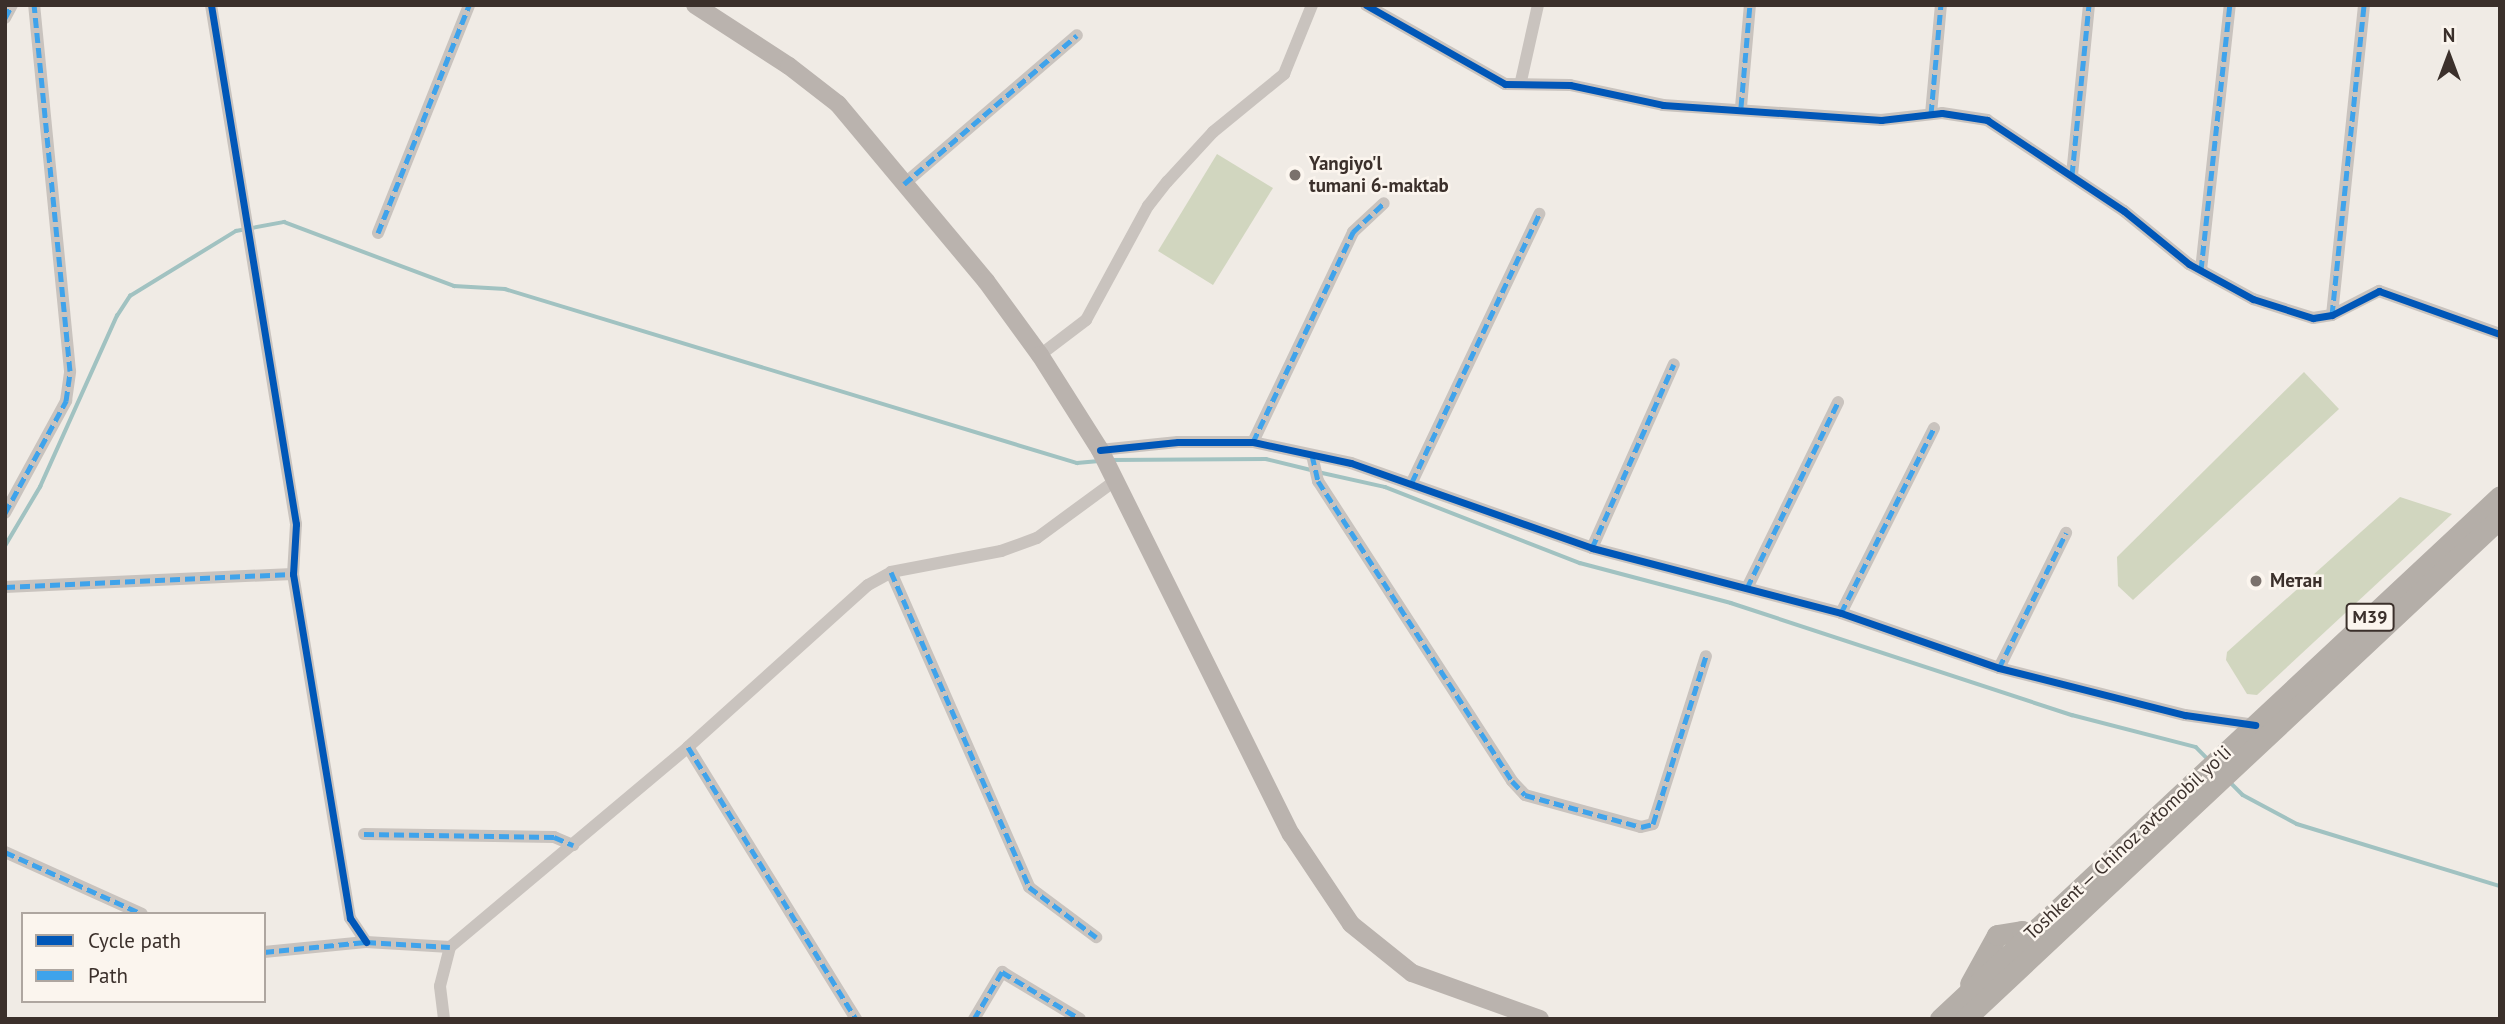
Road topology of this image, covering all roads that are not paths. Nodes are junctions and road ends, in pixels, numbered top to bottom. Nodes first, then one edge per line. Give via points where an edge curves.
1 (12, 5) edge
2 (34, 5) edge
3 (211, 5) edge
4 (469, 5) edge
5 (695, 5) edge
6 (1312, 5) edge
7 (1366, 5) edge
8 (1538, 5) edge
9 (1750, 5) edge
10 (1941, 5) edge
11 (2089, 5) edge
12 (2230, 5) edge
13 (2364, 5) edge
14 (5, 18) edge
15 (1077, 35) dead end
16 (1521, 81) junction
17 (1741, 107) junction
18 (1931, 114) junction
19 (2072, 175) junction
20 (904, 184) junction
21 (1384, 204) dead end
22 (1539, 214) dead end
23 (378, 233) dead end
24 (2201, 270) junction
25 (2332, 314) junction
26 (2500, 334) edge
27 (1040, 355) junction
28 (1674, 364) dead end
29 (1838, 402) dead end
30 (1934, 428) dead end
31 (1253, 442) junction
32 (1100, 450) junction
33 (1312, 455) junction
34 (1113, 475) junction
35 (1412, 482) junction
36 (2500, 496) edge
37 (5, 513) edge
38 (2500, 519) edge
39 (2066, 533) dead end
40 (1592, 548) junction
41 (891, 572) junction
42 (293, 574) junction
43 (5, 587) edge
44 (1746, 588) junction
45 (1841, 613) junction
46 (1706, 656) dead end
47 (1999, 668) junction
48 (2249, 738) junction
49 (688, 747) junction
50 (364, 834) dead end
51 (573, 845) junction
52 (5, 852) edge
53 (138, 912) edge
54 (1096, 937) dead end
55 (366, 942) junction
56 (2033, 944) junction
57 (450, 947) junction
58 (266, 951) edge
59 (1963, 1009) edge
60 (444, 1019) edge
61 (856, 1019) edge
62 (974, 1019) edge
63 (1080, 1019) edge
64 (1540, 1019) edge
65 (1940, 1019) edge

1 - 14 street
2 - 37 street via 70,371 66,401
3 - 42 street via 296,524
4 - 23 street
5 - 20 main road via 778,58 838,104
6 - 27 street via 1284,74 1213,132 1167,182 1148,206 1086,320
7 - 16 street via 1489,78 1505,84
8 - 16 street
9 - 17 street
10 - 18 street
11 - 19 street
12 - 24 street
13 - 25 street
15 - 20 street
16 - 17 street via 1596,89 1662,105
17 - 18 street via 1881,120
18 - 19 street via 1987,120
19 - 24 street
20 - 27 main road
21 - 31 street via 1353,232
22 - 35 street
24 - 25 street via 2253,299 2313,318
25 - 26 street via 2379,291
27 - 32 main road
28 - 40 street
29 - 44 street
30 - 45 street
31 - 32 street via 1178,442
31 - 33 street
32 - 34 main road
33 - 35 street
33 - 46 street via 1318,481 1512,781 1525,794 1641,827 1653,824
34 - 41 street via 1037,538 1001,551
34 - 64 main road via 1292,834 1336,904 1366,939 1412,972
35 - 40 street
36 - 48 highway, Toshkent — Chinoz avtomobil yoʻli / M39
38 - 48 highway, Toshkent — Chinoz avtomobil yoʻli / M39
39 - 47 street
40 - 44 street
41 - 49 street via 868,585
41 - 54 street via 1029,887
42 - 43 street
42 - 55 street via 350,918
44 - 45 street
45 - 47 street
47 - 48 street via 2185,715
48 - 56 highway, Toshkent — Chinoz avtomobil yoʻli / M39
49 - 51 street
49 - 61 street
50 - 51 street via 554,837
51 - 57 street
52 - 53 street
55 - 57 street
55 - 58 street
56 - 59 highway, Toshkent — Chinoz avtomobil yoʻli / M39
56 - 59 highway via 2010,930 1992,940
57 - 60 street via 440,986
59 - 65 highway, Toshkent — Chinoz avtomobil yoʻli / M39
62 - 63 street via 1002,972

